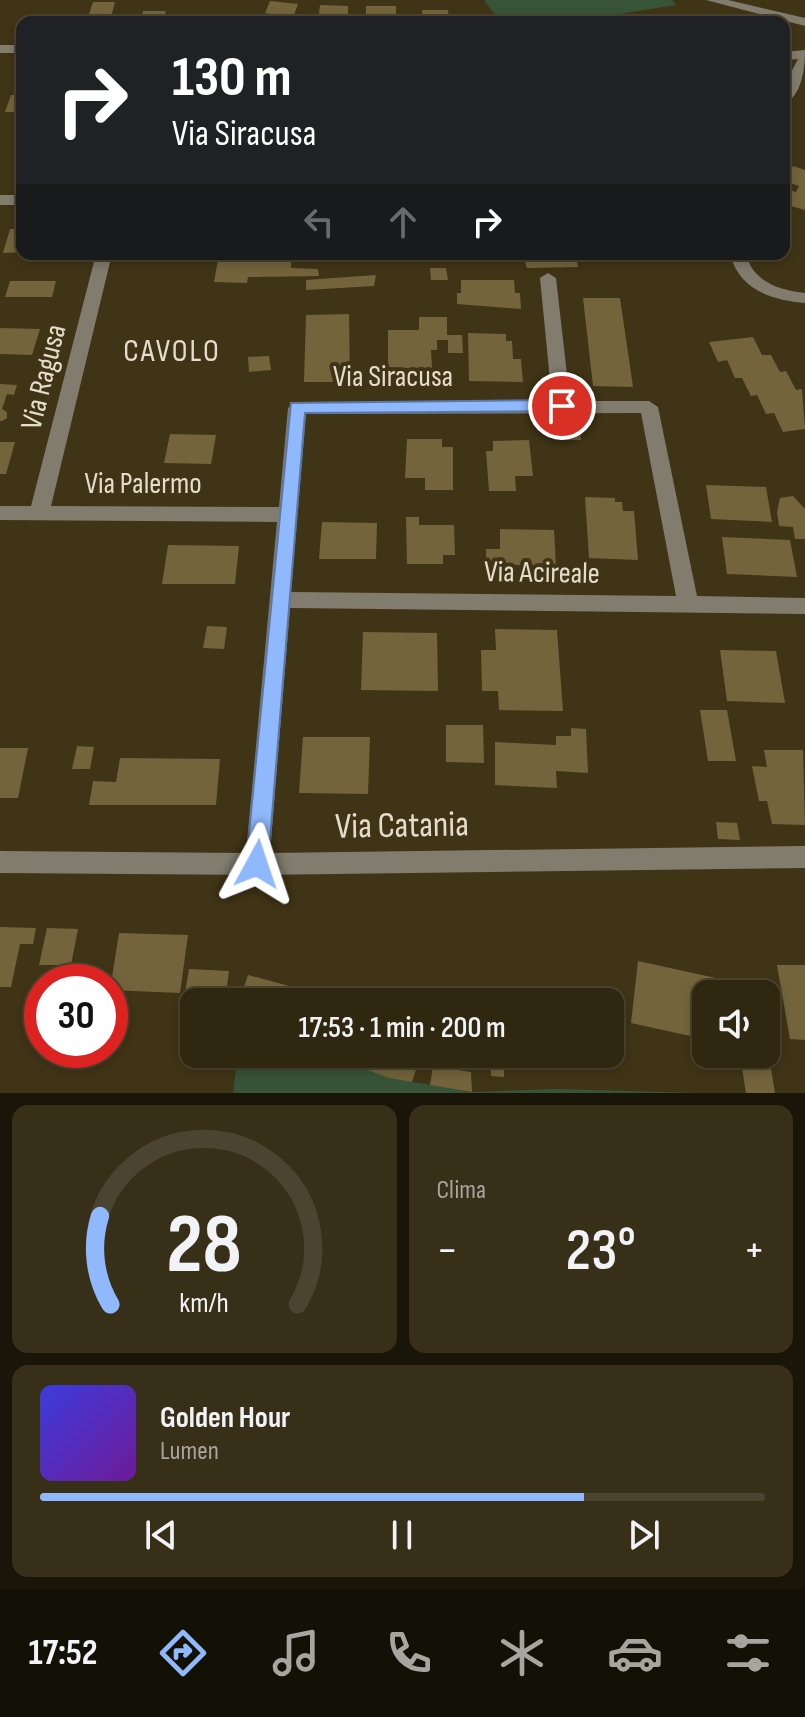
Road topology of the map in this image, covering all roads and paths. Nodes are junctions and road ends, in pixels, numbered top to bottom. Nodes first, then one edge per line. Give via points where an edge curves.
1 (712, 0) edge
2 (780, 16) edge
3 (805, 56) edge
4 (790, 87) edge
5 (102, 260) edge
6 (740, 260) edge
7 (752, 260) edge
8 (548, 278) dead end
9 (805, 287) edge
10 (805, 298) edge
11 (562, 406) junction
12 (0, 513) edge
13 (39, 513) junction
14 (286, 515) junction
15 (279, 600) junction
16 (688, 604) junction
17 (805, 606) edge
18 (805, 857) edge
19 (0, 862) edge
20 (257, 864) junction

1 - 2 street
3 - 4 street
5 - 13 street, Via Ragusa
6 - 10 street via 757,285
7 - 9 street via 764,273
8 - 11 street
11 - 14 street, Via Siracusa via 297,408
11 - 16 street, Via Siracusa via 649,407
12 - 13 street, Via Palermo
13 - 14 street, Via Palermo
14 - 15 street, Via Siracusa
15 - 16 street, Via Acireale
15 - 20 street, Via Siracusa
16 - 17 street, Via Acireale
18 - 20 street, Via Catania
19 - 20 street, Via Catania

